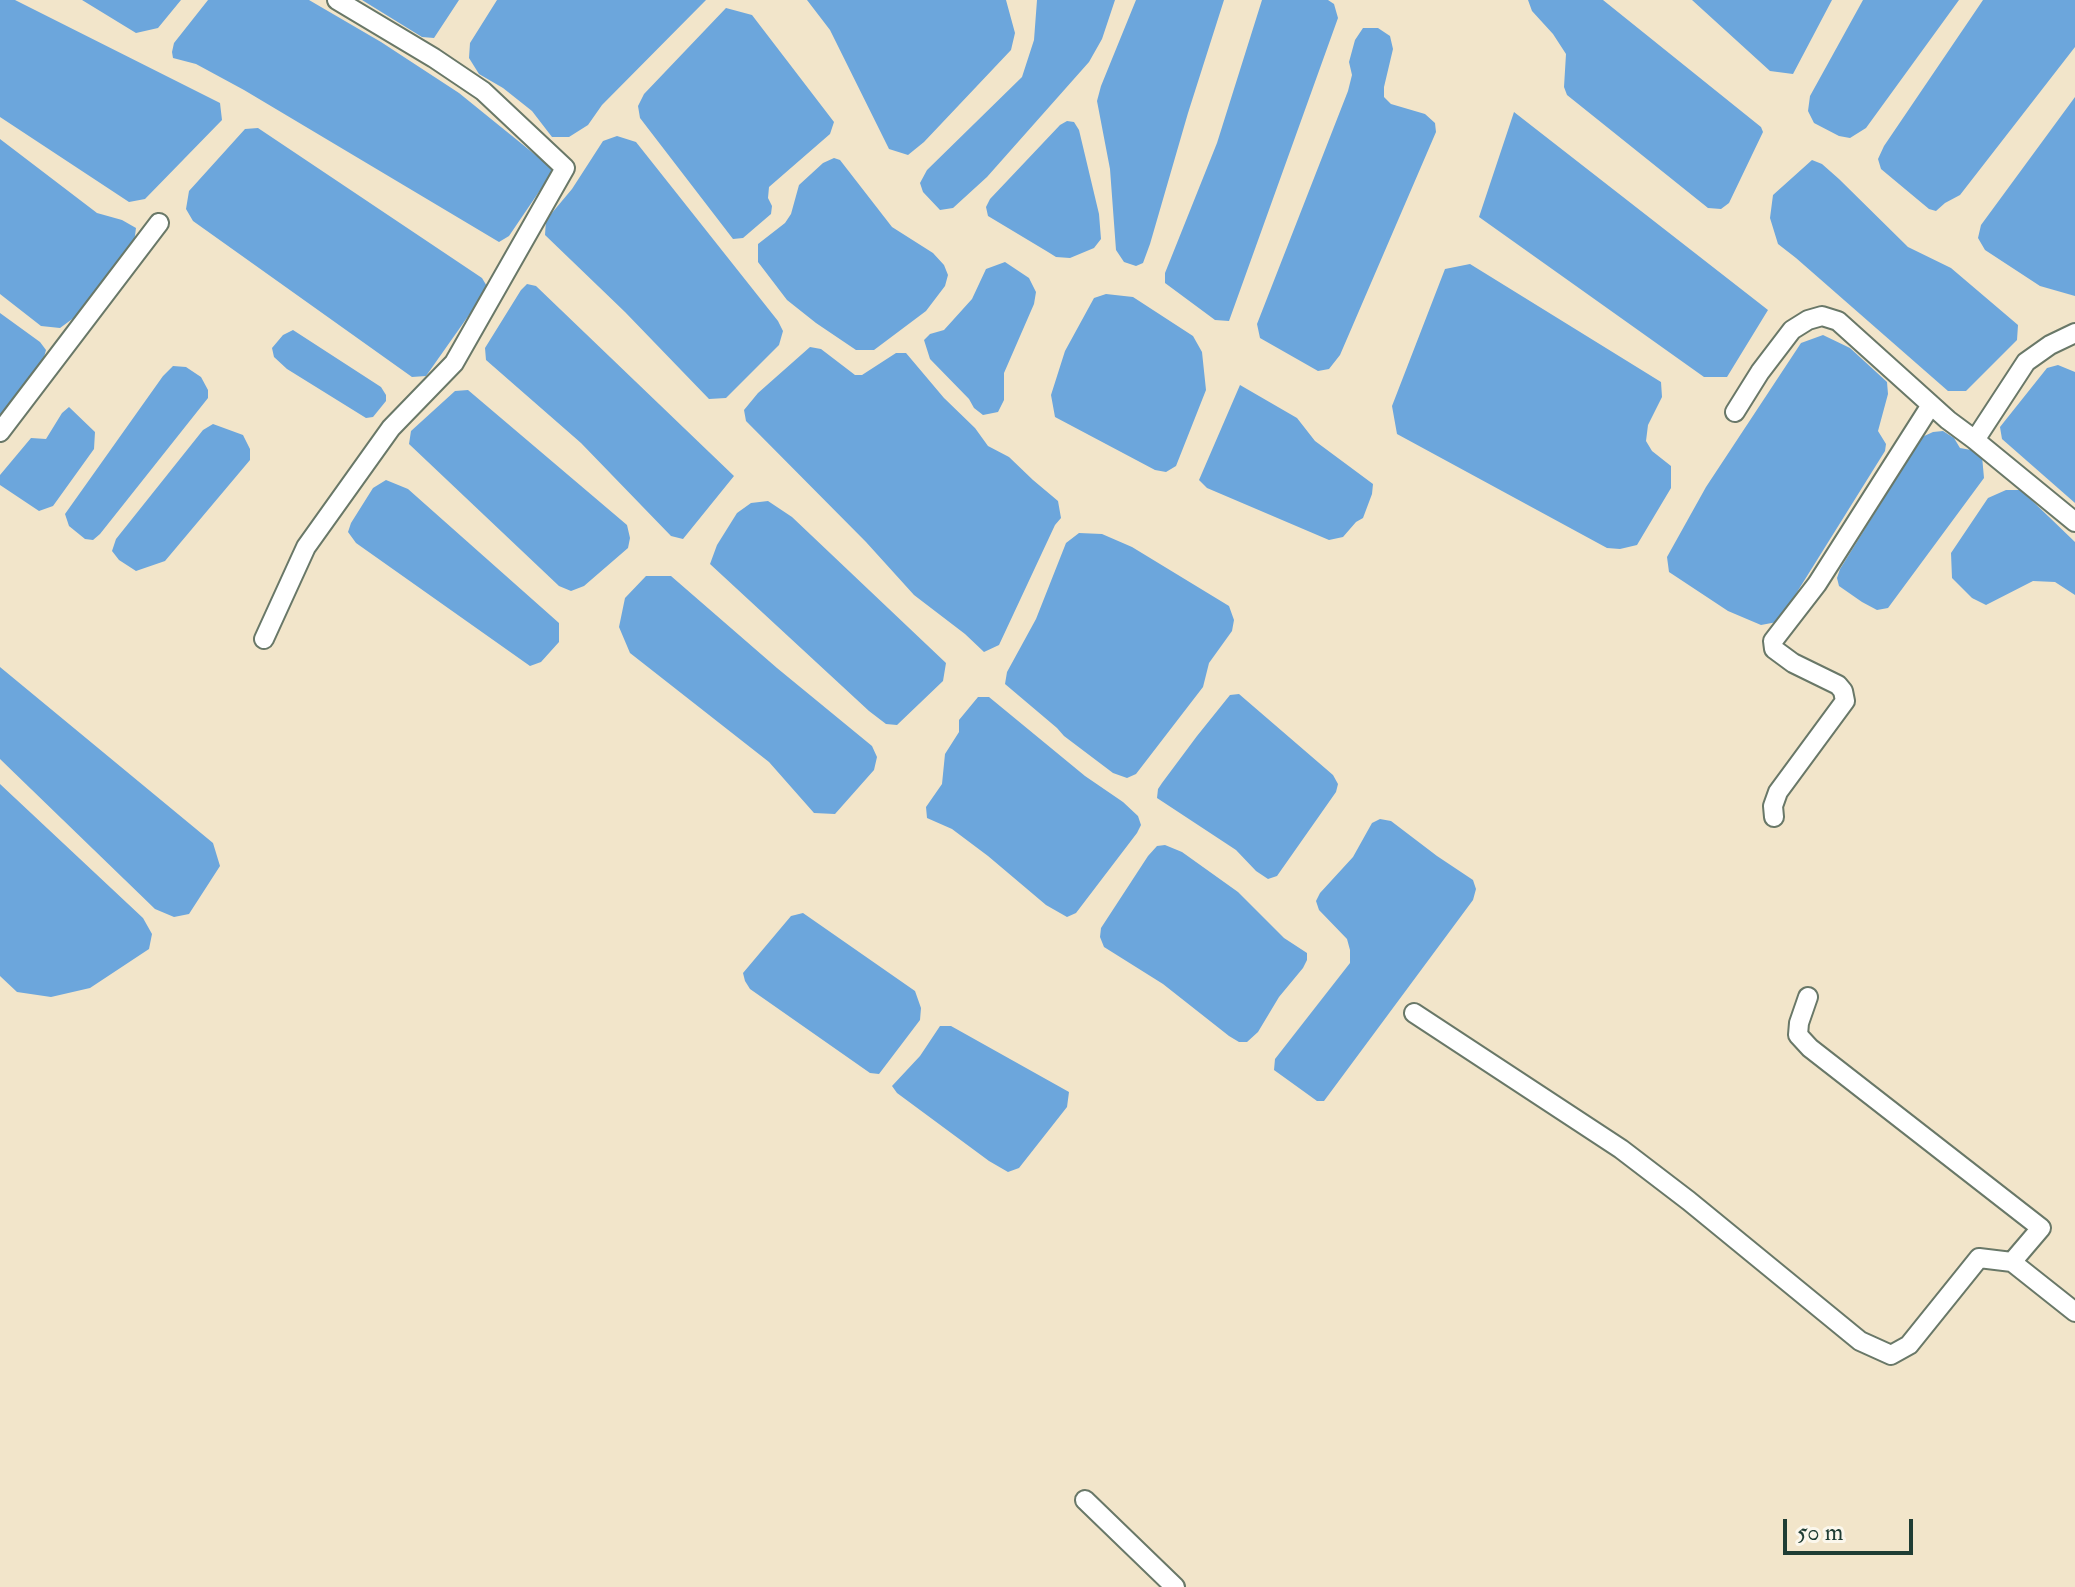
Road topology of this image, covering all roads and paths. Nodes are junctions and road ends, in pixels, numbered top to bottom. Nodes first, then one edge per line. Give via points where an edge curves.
1 (337, 0) edge
2 (159, 223) dead end
3 (2075, 333) edge
4 (1931, 405) junction
5 (1735, 412) dead end
6 (0, 432) edge
7 (1975, 440) junction
8 (2075, 522) edge
9 (264, 639) dead end
10 (1774, 817) dead end
11 (1808, 997) dead end
12 (1414, 1013) dead end
13 (2012, 1262) junction
14 (2075, 1312) edge
15 (1085, 1500) dead end
16 (1175, 1587) edge

1 - 9 street via 483,91 565,168 454,363 391,428 306,547
2 - 6 street
3 - 7 street via 2026,362
4 - 5 street via 1838,321 1822,316 1792,330
4 - 7 street
4 - 10 street via 1817,584 1773,641 1774,649 1793,663 1838,685 1845,701 1778,792
7 - 8 street
11 - 13 street via 1798,1035 1810,1048 2041,1228
12 - 13 street via 1621,1149 1860,1341 1891,1355 1909,1345 1979,1258
13 - 14 street
15 - 16 street

